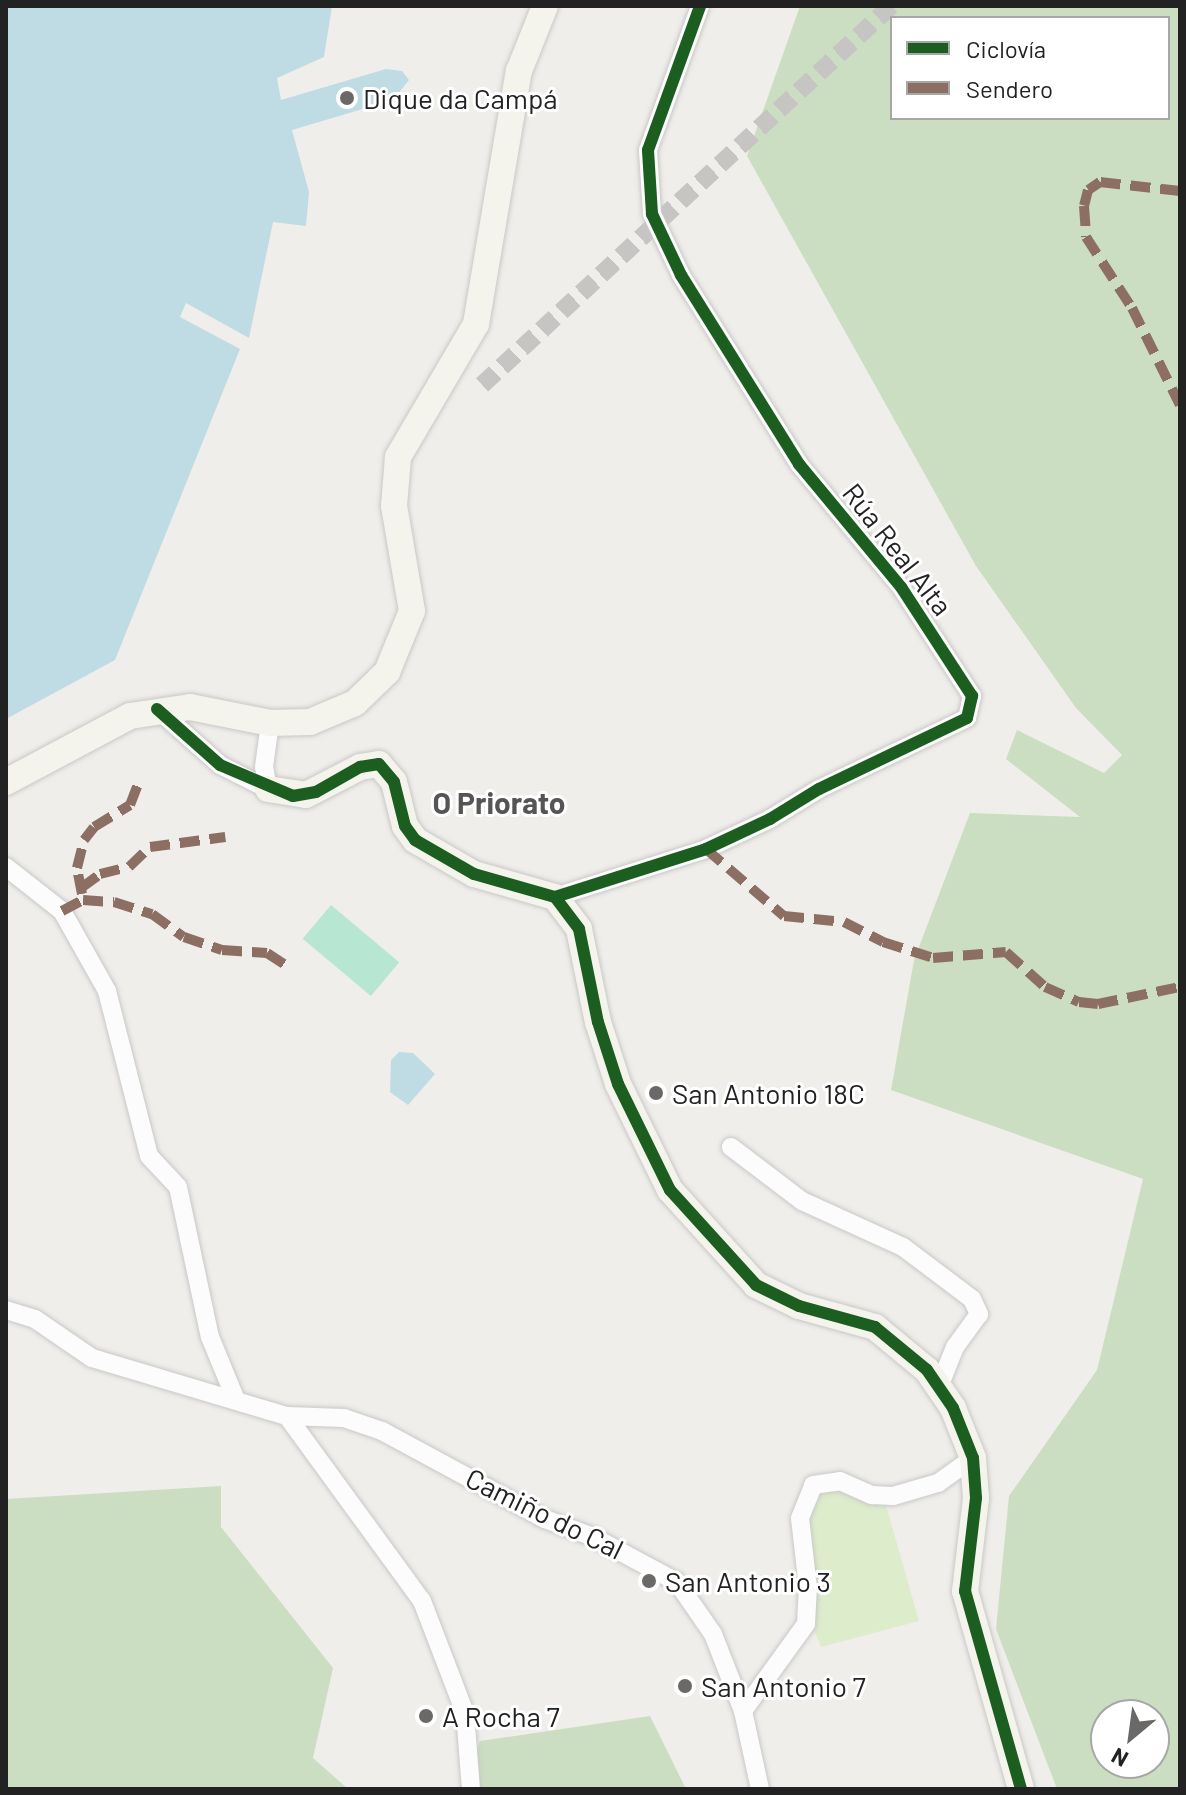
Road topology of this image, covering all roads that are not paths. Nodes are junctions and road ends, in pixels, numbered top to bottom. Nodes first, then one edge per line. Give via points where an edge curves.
1 (545, 6) edge
2 (700, 6) edge
3 (157, 709) junction
4 (270, 723) junction
5 (6, 782) edge
6 (268, 789) junction
7 (6, 867) edge
8 (555, 897) junction
9 (731, 1147) dead end
10 (6, 1310) edge
11 (939, 1387) junction
12 (236, 1400) junction
13 (287, 1416) junction
14 (973, 1458) junction
15 (743, 1711) junction
16 (471, 1789) edge
17 (760, 1789) edge
18 (1021, 1789) edge

1 - 4 street via 519,71 476,324 398,457 394,506 412,601 410,622 387,672 364,697 325,718
2 - 8 street, Rúa Real Alta via 648,150 652,214 681,275 799,464 901,587 972,696 967,718 819,789 770,819 706,849
3 - 4 street via 213,708
3 - 5 street via 115,723
3 - 6 street via 220,765
4 - 6 street via 264,767
6 - 8 street via 306,795 360,767 379,764 394,782 405,826 415,840 474,874
7 - 12 street via 62,911 107,991 149,1156 178,1187 210,1337
8 - 11 street via 579,929 598,1022 618,1084 670,1190 756,1285 799,1306 875,1327 901,1344
9 - 11 street via 802,1201 903,1247 972,1299 979,1314 955,1347
10 - 12 street, Camiño do Cal via 35,1319 92,1358 180,1388
11 - 14 street
12 - 13 street, Camiño do Cal
13 - 15 street, Camiño do Cal via 344,1418 382,1431 545,1519 656,1567 692,1600 713,1634
13 - 16 street via 422,1601 465,1713
14 - 15 street via 938,1483 893,1496 872,1495 840,1481 813,1485 800,1518 808,1588 806,1624
14 - 18 street via 976,1498 965,1591
15 - 17 street, Camiño do Cal

